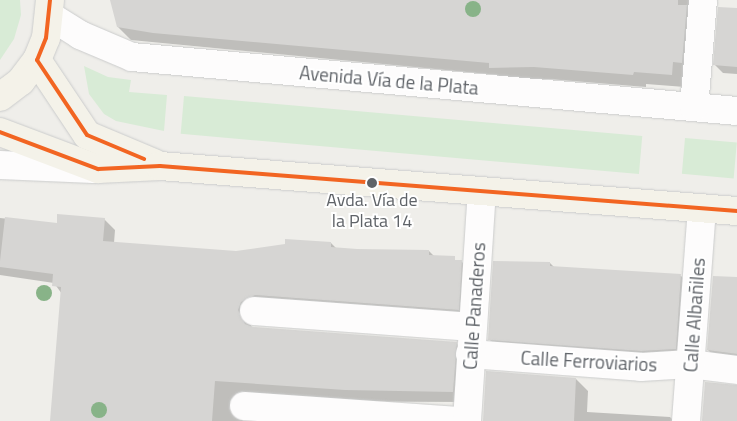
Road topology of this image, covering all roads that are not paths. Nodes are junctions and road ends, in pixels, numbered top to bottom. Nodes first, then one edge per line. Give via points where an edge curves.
1 (703, 0) edge
2 (50, 8) edge
3 (37, 60) junction
4 (0, 97) edge
5 (694, 107) junction
6 (737, 111) edge
7 (0, 132) edge
8 (0, 165) edge
9 (160, 166) junction
10 (98, 169) junction
11 (482, 192) junction
12 (702, 209) junction
13 (737, 211) edge
14 (254, 311) dead end
15 (472, 327) junction
16 (470, 354) junction
17 (690, 364) junction
18 (737, 370) edge
19 (244, 406) dead end
20 (458, 421) edge
21 (467, 421) edge
22 (686, 421) edge

1 - 5 street
2 - 3 main road via 46,38
2 - 5 street, Avenida Vía de la Plata via 80,35 132,57
3 - 4 main road via 21,81
3 - 9 main road via 87,135
5 - 6 street, Avenida Vía de la Plata
7 - 10 main road
8 - 10 street
9 - 10 main road
9 - 11 main road
11 - 12 main road
11 - 15 street, Calle Panaderos
12 - 13 main road
12 - 17 street, Calle Albañiles
14 - 15 street
15 - 16 street, Calle Panaderos
16 - 17 street, Calle Ferroviarios via 641,367
16 - 21 street, Calle Panaderos
17 - 18 street, Calle Ferroviarios
17 - 22 street, Calle Albañiles
19 - 20 street

